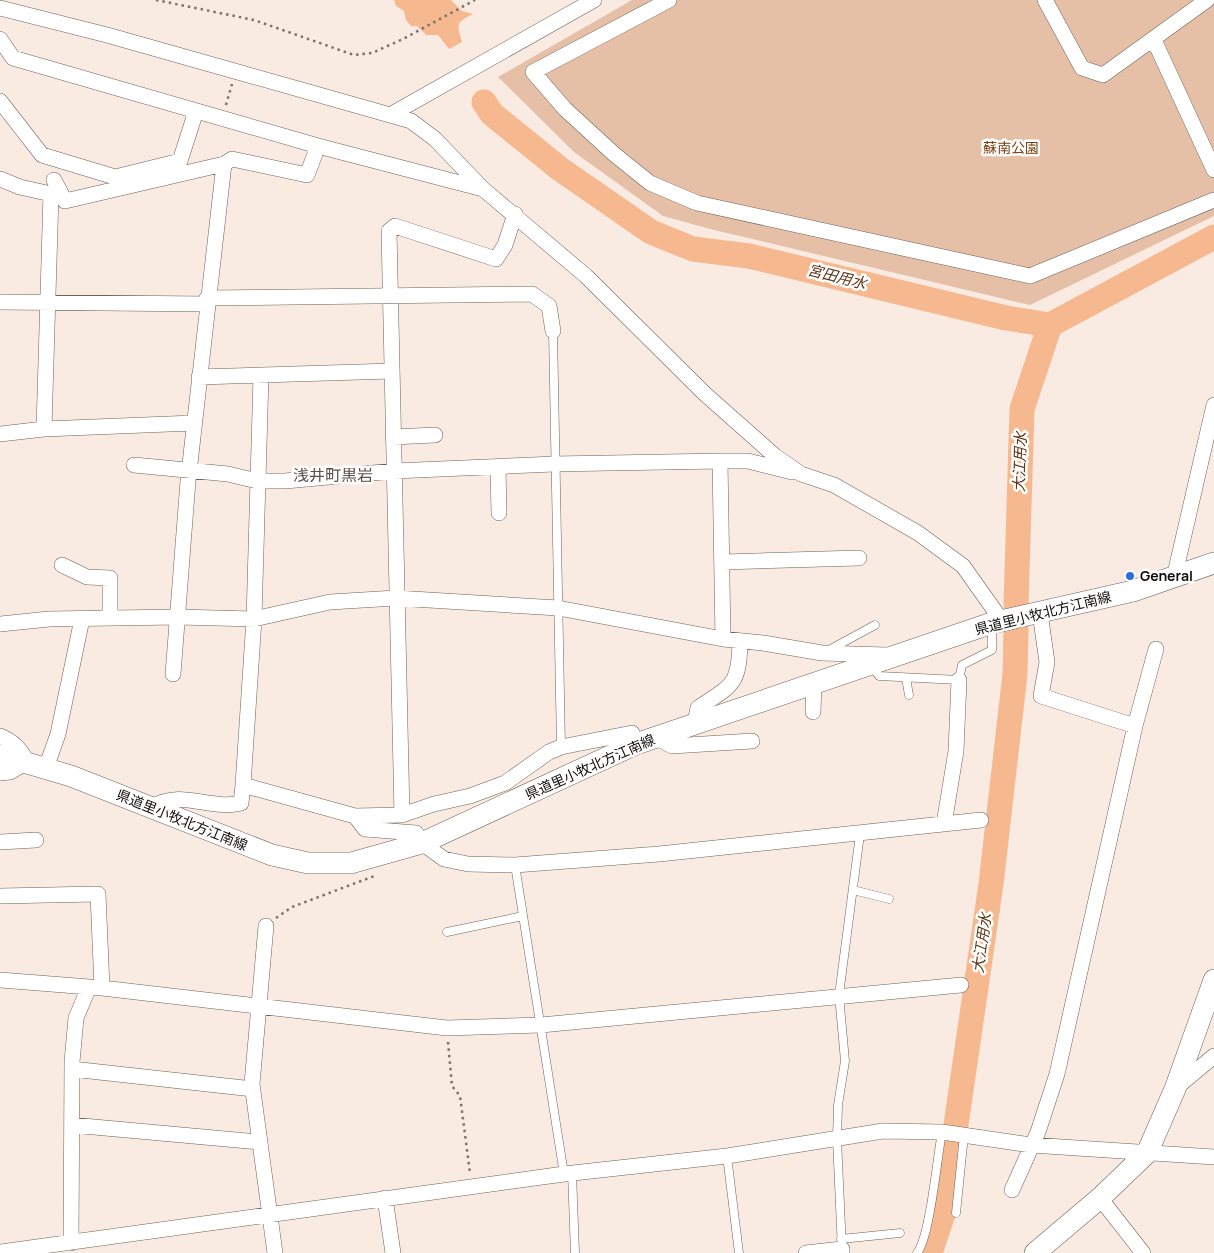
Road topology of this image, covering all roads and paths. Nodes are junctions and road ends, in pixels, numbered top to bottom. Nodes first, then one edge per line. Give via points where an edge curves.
1 (156, 0) edge
2 (475, 0) edge
3 (594, 0) edge
4 (669, 0) edge
5 (1045, 0) edge
6 (1207, 0) edge
7 (0, 8) edge
8 (1154, 40) junction
9 (2, 45) edge
10 (236, 71) junction
11 (0, 101) edge
12 (196, 111) junction
13 (390, 115) junction
14 (222, 119) junction
15 (318, 146) junction
16 (224, 164) junction
17 (1214, 170) edge
18 (0, 179) edge
19 (54, 180) dead end
20 (483, 189) junction
21 (1214, 200) edge
22 (515, 214) junction
23 (390, 295) junction
24 (207, 301) junction
25 (0, 302) edge
26 (46, 303) junction
27 (553, 331) joint
28 (392, 371) junction
29 (261, 376) junction
30 (199, 377) junction
31 (1214, 406) edge
32 (194, 423) junction
33 (44, 429) junction
34 (0, 434) edge
35 (435, 435) dead end
36 (393, 437) junction
37 (720, 461) junction
38 (554, 464) junction
39 (134, 465) dead end
40 (498, 467) junction
41 (189, 471) junction
42 (394, 471) junction
43 (801, 474) junction
44 (257, 482) junction
45 (499, 513) dead end
46 (859, 558) dead end
47 (723, 562) junction
48 (1214, 563) edge
49 (62, 565) dead end
50 (1174, 578) junction
51 (396, 598) junction
52 (558, 608) junction
53 (1040, 613) junction
54 (178, 617) junction
55 (110, 618) junction
56 (82, 619) junction
57 (254, 619) junction
58 (997, 622) junction
59 (0, 624) edge
60 (875, 624) dead end
61 (723, 640) junction
62 (740, 641) junction
63 (1156, 650) dead end
64 (822, 653) junction
65 (897, 655) junction
66 (870, 664) junction
67 (173, 674) dead end
68 (906, 678) junction
69 (959, 680) junction
70 (814, 683) junction
71 (909, 695) dead end
72 (813, 712) dead end
73 (695, 724) junction
74 (1135, 726) junction
75 (0, 736) edge
76 (645, 741) junction
77 (752, 741) dead end
78 (561, 747) junction
79 (0, 755) edge
80 (36, 765) junction
81 (0, 773) edge
82 (243, 785) junction
83 (151, 808) junction
84 (402, 815) junction
85 (355, 816) junction
86 (981, 820) dead end
87 (944, 824) junction
88 (860, 834) junction
89 (36, 840) dead end
90 (0, 842) edge
91 (422, 843) junction
92 (515, 865) junction
93 (385, 872) dead end
94 (853, 890) junction
95 (0, 896) edge
96 (890, 898) dead end
97 (524, 916) junction
98 (266, 926) joint
99 (447, 932) dead end
100 (0, 980) edge
101 (1214, 980) edge
102 (962, 984) dead end
103 (95, 988) junction
104 (839, 995) junction
105 (260, 1007) junction
106 (541, 1025) junction
107 (447, 1028) junction
108 (1214, 1056) edge
109 (72, 1069) junction
110 (253, 1089) junction
111 (1174, 1089) junction
112 (72, 1124) junction
113 (942, 1133) junction
114 (963, 1135) junction
115 (837, 1139) junction
116 (259, 1142) junction
117 (1031, 1145) junction
118 (1147, 1153) junction
119 (726, 1156) junction
120 (1214, 1158) edge
121 (568, 1174) junction
122 (473, 1187) junction
123 (1012, 1190) dead end
124 (385, 1198) junction
125 (1100, 1198) junction
126 (956, 1213) dead end
127 (270, 1215) junction
128 (900, 1232) dead end
129 (71, 1243) junction
130 (842, 1247) edge
131 (0, 1252) edge
132 (275, 1253) edge
133 (393, 1253) edge
134 (576, 1253) edge
135 (739, 1253) edge
136 (806, 1253) edge
137 (917, 1253) edge
138 (1035, 1253) edge
139 (1142, 1253) edge

1 - 2 path via 254,20 354,55 372,53
3 - 13 street
4 - 21 street via 533,72 566,109 642,177 697,202 1030,276
5 - 8 street via 1082,68 1103,75
6 - 8 street
7 - 10 street
8 - 17 street
9 - 12 street via 13,58
10 - 13 street
10 - 14 path
11 - 12 street via 42,154 115,177 180,161
12 - 14 street
13 - 20 street via 411,121 435,139
14 - 15 street
15 - 16 street via 307,175 232,159
15 - 20 street
16 - 19 street via 65,201
16 - 24 street
18 - 26 street via 50,194
20 - 22 street
22 - 23 street via 506,245 496,259 395,226 389,231
22 - 43 street via 586,276 705,394 775,456
23 - 24 street
23 - 27 street via 532,294 549,306
23 - 28 street
24 - 26 street
24 - 30 street
25 - 26 street
26 - 33 street
27 - 38 lane
28 - 29 street
28 - 36 street
29 - 30 street
29 - 44 street
30 - 32 street
31 - 50 street
32 - 33 street
32 - 41 street
33 - 34 street
35 - 36 street
36 - 42 street
37 - 38 street
37 - 43 street via 748,461
37 - 47 street
38 - 40 street
38 - 52 lane
39 - 41 street
40 - 42 street
40 - 45 street
41 - 44 street via 228,474
41 - 54 street
42 - 44 street
42 - 51 street
43 - 58 street via 834,485 918,533 963,566
44 - 57 street
46 - 47 street
47 - 61 street
48 - 50 main road, 県道里小牧北方江南線
49 - 55 street via 87,577 110,578
50 - 53 main road, 県道里小牧北方江南線 via 1086,604
51 - 52 street
51 - 57 street via 330,602
51 - 84 street
52 - 61 street
52 - 78 lane
53 - 58 main road, 県道里小牧北方江南線
53 - 74 street via 1047,662 1041,696
54 - 55 street
54 - 57 street
54 - 67 street
55 - 56 street
56 - 59 street
56 - 80 street via 58,734
57 - 82 street
58 - 65 main road, 県道里小牧北方江南線
58 - 69 lane via 992,650 962,665
60 - 64 lane
61 - 62 street
62 - 64 street
62 - 73 street via 740,669 730,686 698,708
63 - 74 street
64 - 65 street
65 - 66 main road, 県道里小牧北方江南線
66 - 68 lane via 880,676
66 - 70 main road, 県道里小牧北方江南線
68 - 69 lane
68 - 71 lane
69 - 87 street via 956,751
70 - 72 street
70 - 73 main road, 県道里小牧北方江南線
73 - 76 main road, 県道里小牧北方江南線
74 - 117 street via 1057,1074
75 - 80 street via 8,739
76 - 77 street via 672,746
76 - 78 street via 632,733
76 - 91 main road, 県道里小牧北方江南線
78 - 84 street via 505,783
79 - 80 main road, 県道里小牧北方江南線
80 - 81 street
80 - 83 main road, 県道里小牧北方江南線
82 - 83 street via 241,803 232,806 179,799 165,800
82 - 85 street
83 - 91 main road, 県道里小牧北方江南線 via 264,852 308,863 351,863
84 - 85 street
85 - 91 street via 365,829 416,832
86 - 87 street
87 - 88 street
88 - 92 street
88 - 94 lane
89 - 90 street
91 - 92 street via 444,859 468,864
92 - 97 lane
93 - 98 path via 292,907
94 - 96 lane
94 - 104 lane
95 - 103 street via 98,894
97 - 99 lane
97 - 106 lane
98 - 105 street
100 - 103 street
101 - 111 main road
102 - 104 street
103 - 105 street
103 - 109 street via 76,1018
104 - 106 street
104 - 115 lane via 845,1061
105 - 107 street
105 - 110 street
106 - 107 street
106 - 121 lane
107 - 122 path via 452,1086 460,1096
108 - 111 street
109 - 110 street
109 - 112 street
110 - 116 street
111 - 118 main road
112 - 116 street
112 - 129 street
113 - 114 street
113 - 115 street via 883,1132
113 - 137 lane via 927,1223 922,1247
114 - 117 street
114 - 126 lane
115 - 119 street
115 - 130 lane
116 - 127 street
117 - 118 street
117 - 123 street
118 - 120 street
118 - 125 main road
119 - 121 street
119 - 135 lane
121 - 122 street
121 - 134 lane
122 - 124 street
124 - 127 street
124 - 133 street
125 - 138 main road
125 - 139 street
127 - 129 street
127 - 132 street
128 - 130 lane
129 - 131 street
130 - 136 street

